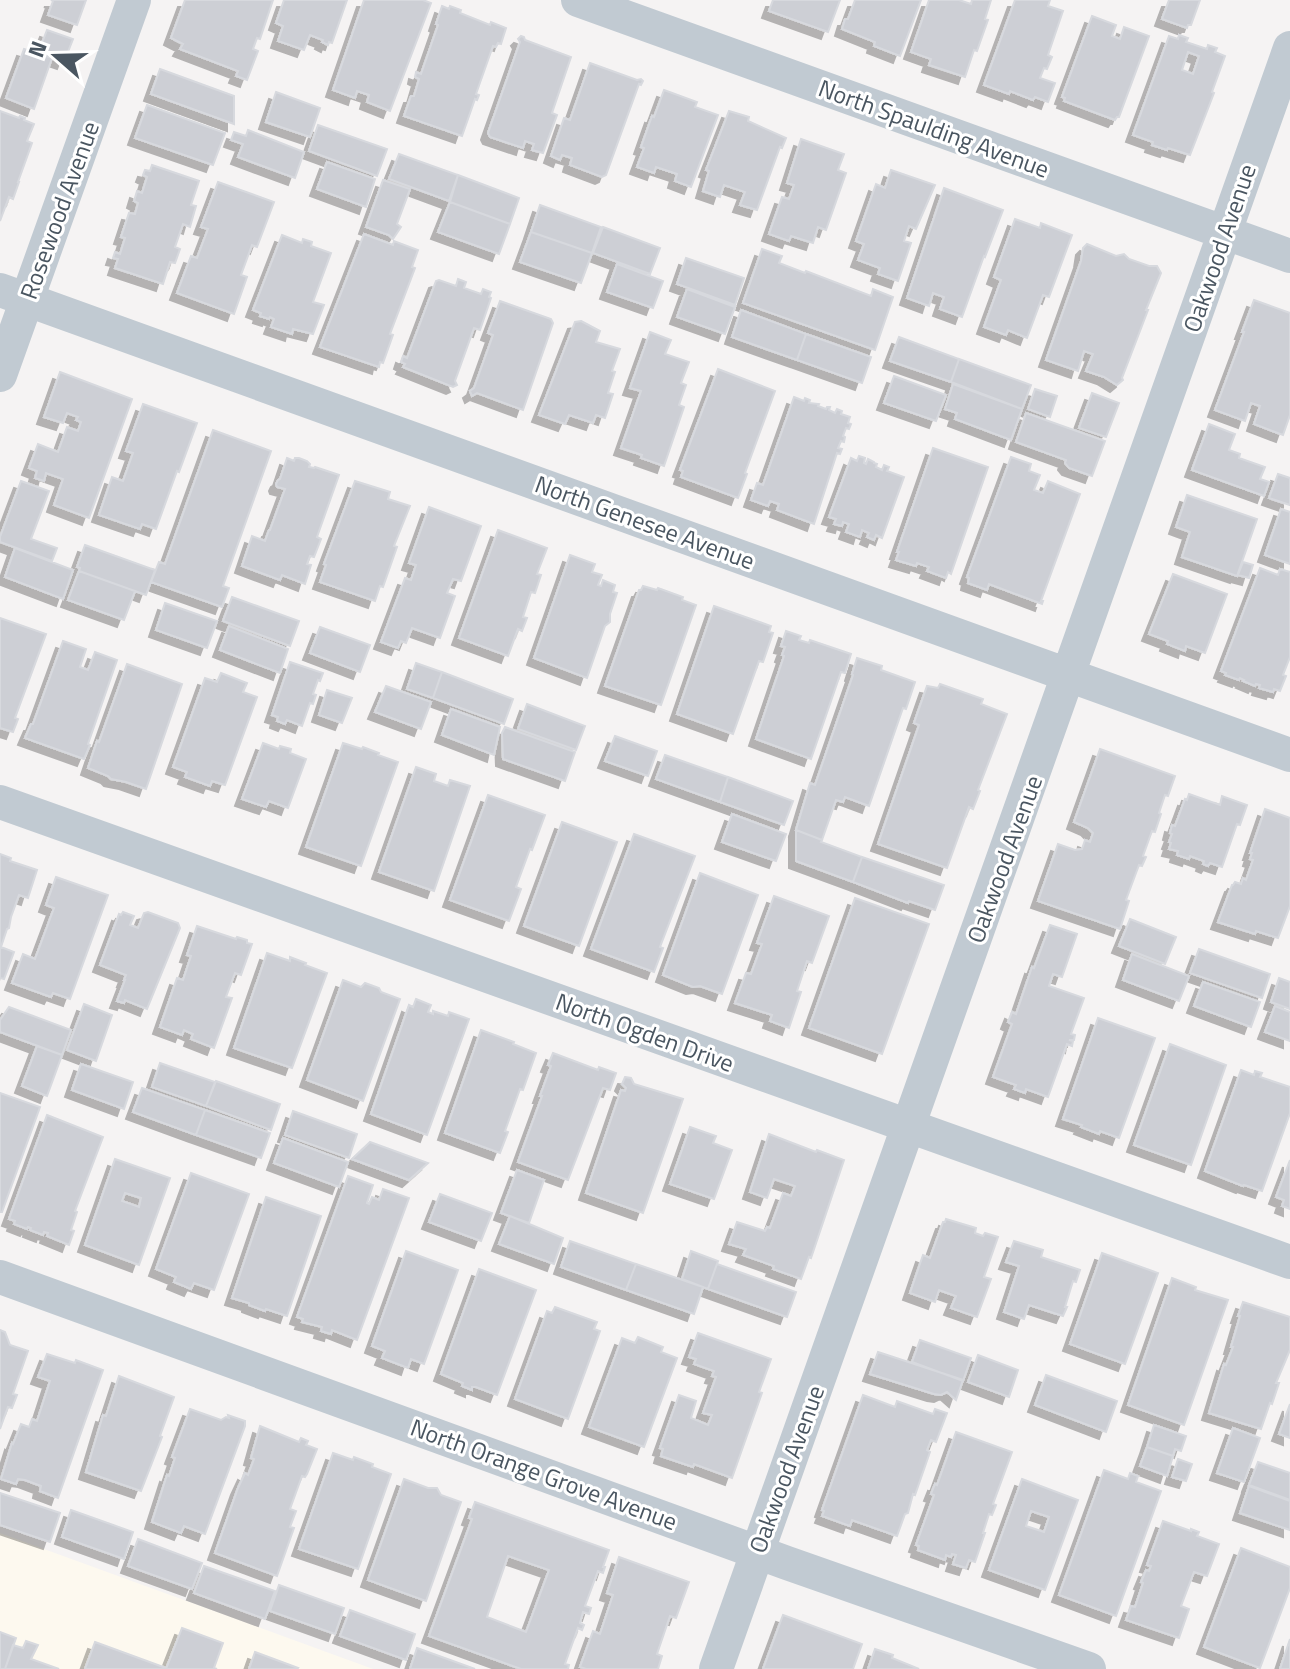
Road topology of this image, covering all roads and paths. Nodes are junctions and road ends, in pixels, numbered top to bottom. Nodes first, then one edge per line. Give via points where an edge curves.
1 (134, 0) edge
2 (578, 0) edge
3 (1290, 48) edge
4 (1224, 233) junction
5 (1290, 256) edge
6 (13, 295) edge
7 (0, 375) edge
8 (1069, 675) junction
9 (1290, 755) edge
10 (0, 802) edge
11 (909, 1126) junction
12 (1290, 1262) edge
13 (0, 1277) edge
14 (757, 1552) junction
15 (716, 1669) edge
16 (1089, 1669) edge

1 - 6 street, Rosewood Avenue
2 - 4 street, North Spaulding Avenue
3 - 4 street, Oakwood Avenue
4 - 5 street, North Spaulding Avenue
4 - 8 street, Oakwood Avenue
6 - 7 street, Rosewood Avenue
6 - 8 street, North Genesee Avenue
8 - 9 street, North Genesee Avenue
8 - 11 street, Oakwood Avenue
10 - 11 street, North Ogden Drive
11 - 12 street, North Ogden Drive
11 - 14 street, Oakwood Avenue
13 - 14 street, North Orange Grove Avenue
14 - 15 street, Oakwood Avenue
14 - 16 street, North Orange Grove Avenue

